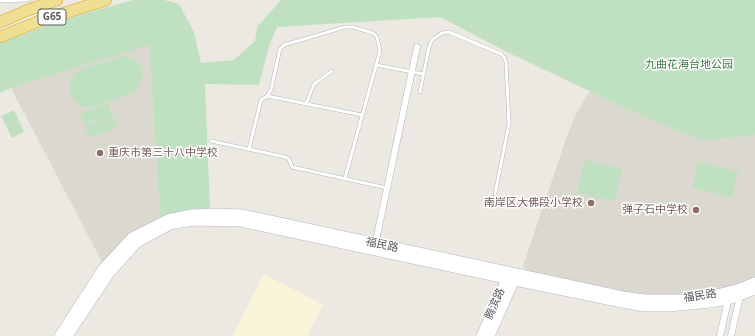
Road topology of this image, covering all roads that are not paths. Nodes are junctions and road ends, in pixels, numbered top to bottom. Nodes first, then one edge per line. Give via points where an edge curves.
1 (28, 0) edge
2 (57, 0) edge
3 (106, 0) edge
4 (0, 1) edge
5 (0, 22) edge
6 (0, 37) edge
7 (417, 47) dead end
8 (376, 65) junction
9 (332, 71) dead end
10 (412, 72) junction
11 (423, 74) junction
12 (420, 92) dead end
13 (267, 96) junction
14 (306, 104) junction
15 (362, 115) junction
16 (211, 141) dead end
17 (249, 149) junction
18 (345, 178) junction
19 (387, 188) junction
20 (495, 194) dead end
21 (375, 247) junction
22 (512, 277) junction
23 (755, 282) edge
24 (755, 290) edge
25 (740, 296) junction
26 (728, 300) junction
27 (59, 336) edge
28 (68, 336) edge
29 (481, 336) edge
30 (490, 336) edge
31 (720, 336) edge
32 (731, 336) edge

1 - 4 lane
2 - 5 highway, G65
3 - 6 highway, G65 via 42,20
7 - 10 street
8 - 10 lane
8 - 13 lane via 380,51 374,33 353,27 338,28 284,44 280,49 271,90
8 - 15 lane
9 - 14 lane via 314,84
10 - 11 lane
10 - 19 street
11 - 12 lane
11 - 20 lane via 432,40 442,33 449,32 504,57 509,124
13 - 14 lane
13 - 17 lane via 261,100
14 - 15 lane
15 - 18 lane
16 - 17 lane
17 - 18 lane via 285,157 289,159 292,167
18 - 19 lane
19 - 21 street
21 - 22 main road, 福民路
21 - 27 main road, 福民路 via 242,214 191,214 168,219 132,237 104,268
21 - 28 main road, 福民路 via 241,222 192,221 170,225 137,243 110,273
22 - 23 main road, 福民路 via 645,299 688,299 709,296
22 - 26 main road, 福民路 via 644,306 690,306
22 - 29 main road, 腾滨路
22 - 30 main road, 腾滨路
24 - 25 main road, 福民路
25 - 26 main road, 福民路
25 - 32 street
26 - 31 street

